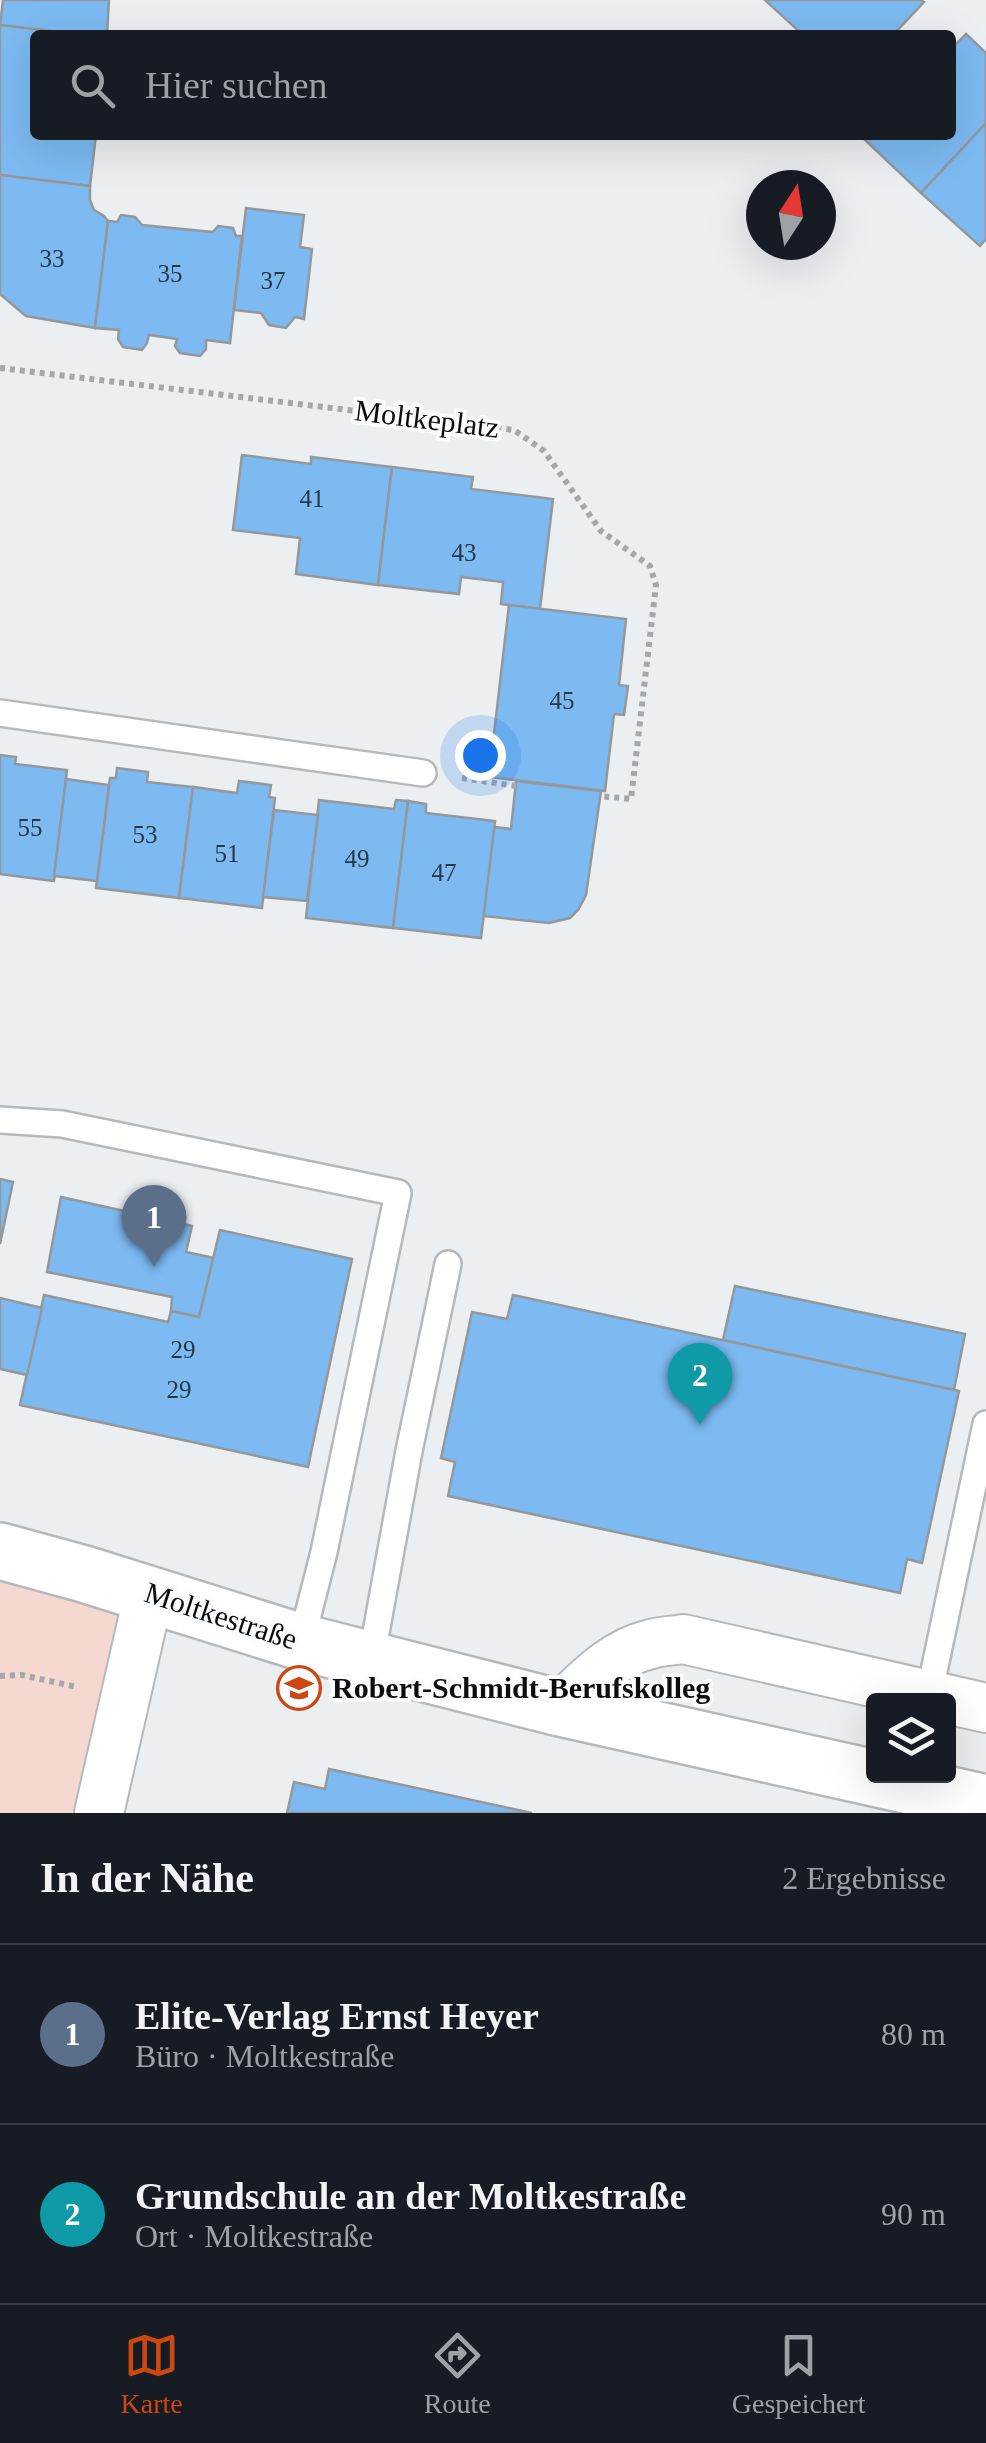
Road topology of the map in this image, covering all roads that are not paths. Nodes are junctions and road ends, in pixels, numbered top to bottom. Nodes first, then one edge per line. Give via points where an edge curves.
1 (0, 713) edge
2 (423, 772) road end
3 (0, 1120) edge
4 (448, 1264) dead end
5 (986, 1424) edge
6 (0, 1551) edge
7 (149, 1593) junction
8 (302, 1642) junction
9 (370, 1660) junction
10 (916, 1693) edge
11 (930, 1693) edge
12 (956, 1702) edge
13 (560, 1708) junction
14 (986, 1708) edge
15 (986, 1803) edge
16 (99, 1813) edge

1 - 2 lane
3 - 8 lane via 62,1124 398,1193
4 - 9 lane
5 - 11 lane
6 - 7 street, Moltkestraße
7 - 8 street, Moltkestraße
7 - 16 street
8 - 9 street, Moltkestraße
9 - 13 street, Moltkestraße
10 - 13 street via 683,1640 624,1654
12 - 14 street
13 - 15 street, Moltkestraße

